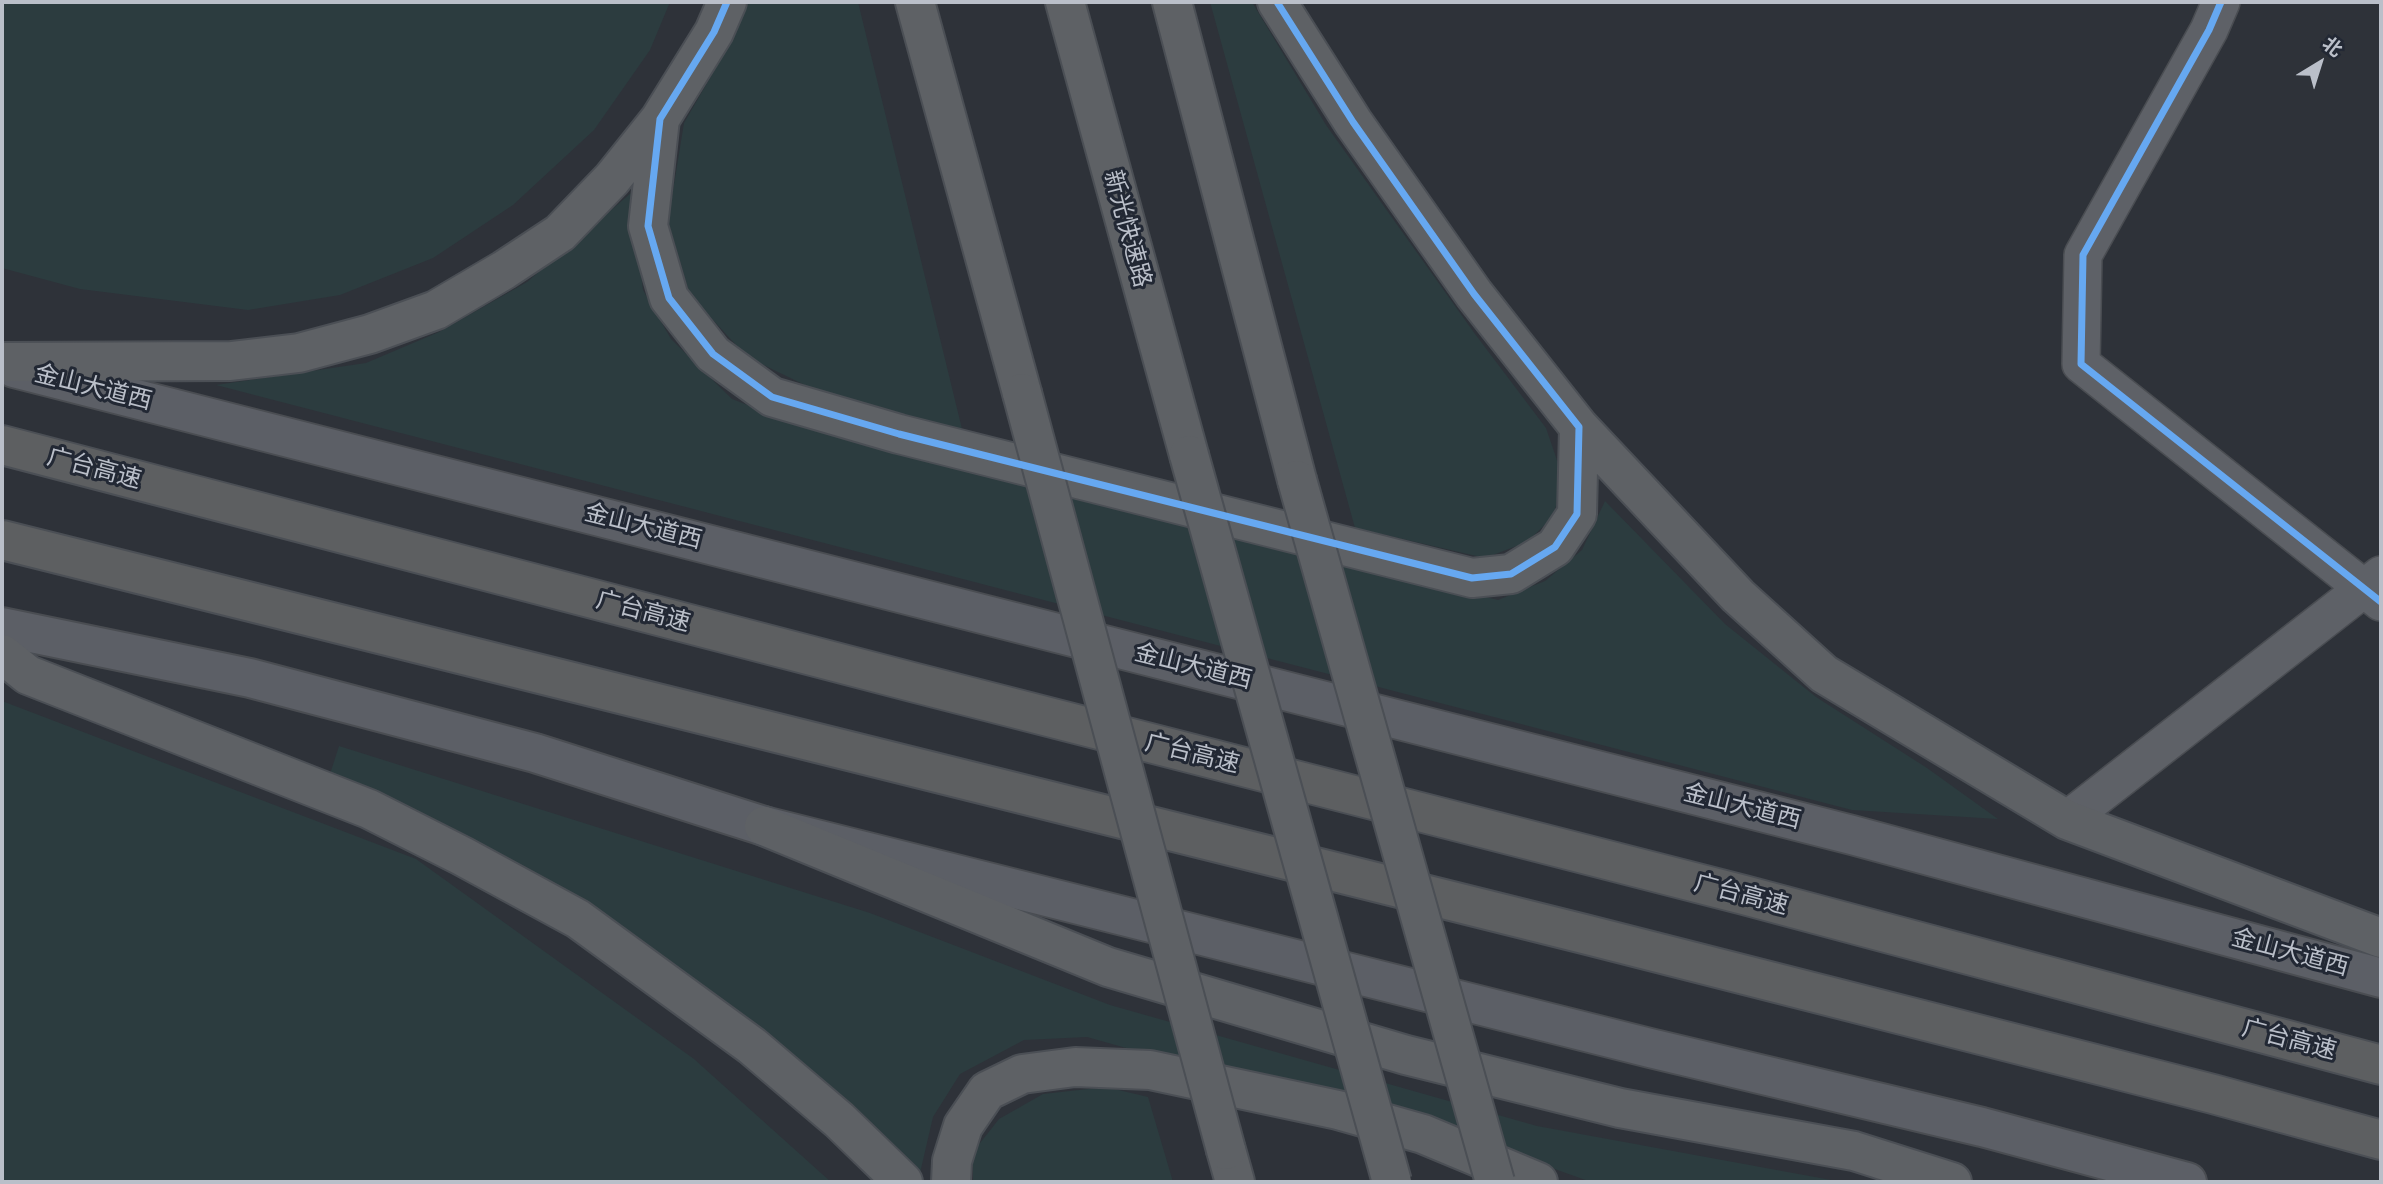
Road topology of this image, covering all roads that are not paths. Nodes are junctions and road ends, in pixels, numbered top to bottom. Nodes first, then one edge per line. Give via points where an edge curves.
1 (727, 2) edge
2 (915, 2) edge
3 (1065, 2) edge
4 (1172, 2) edge
5 (1277, 2) edge
6 (2221, 2) edge
7 (660, 119) junction
8 (2, 363) edge
9 (1579, 427) junction
10 (2, 445) edge
11 (2, 540) edge
12 (2375, 588) edge
13 (2, 627) edge
14 (2, 654) edge
15 (2067, 820) junction
16 (764, 825) junction
17 (2381, 938) edge
18 (2381, 978) edge
19 (2381, 1065) edge
20 (2381, 1140) edge
21 (1230, 1166) edge
22 (903, 1182) edge
23 (951, 1182) edge
24 (1392, 1182) edge
25 (1495, 1182) edge
26 (1538, 1182) edge
27 (1952, 1182) edge
28 (2187, 1182) edge

1 - 7 highway via 714,32
2 - 21 highway, bridge
3 - 24 highway, 新光快速路, bridge
4 - 25 highway, bridge via 1297,480
5 - 9 highway via 1353,122 1474,294
6 - 12 street via 2083,256 2081,364
7 - 8 highway via 560,233 436,310 299,353 231,361
7 - 9 highway via 648,226 669,298 713,354 772,397 899,434 1472,578 1511,574 1555,547 1577,514
8 - 18 main road, 金山大道西 via 1825,828
9 - 15 highway via 1738,596 1824,674
10 - 19 highway, 广台高速 via 1744,895
11 - 20 highway via 1584,933
12 - 15 street
13 - 16 main road via 250,678 535,753
14 - 22 highway via 28,675 369,809 578,919 752,1046
15 - 17 highway
16 - 27 highway via 1108,967 1406,1055 1620,1108 1854,1152
16 - 28 main road
23 - 26 highway via 963,1126 988,1091 1022,1074 1075,1067 1150,1070 1338,1110 1423,1134

